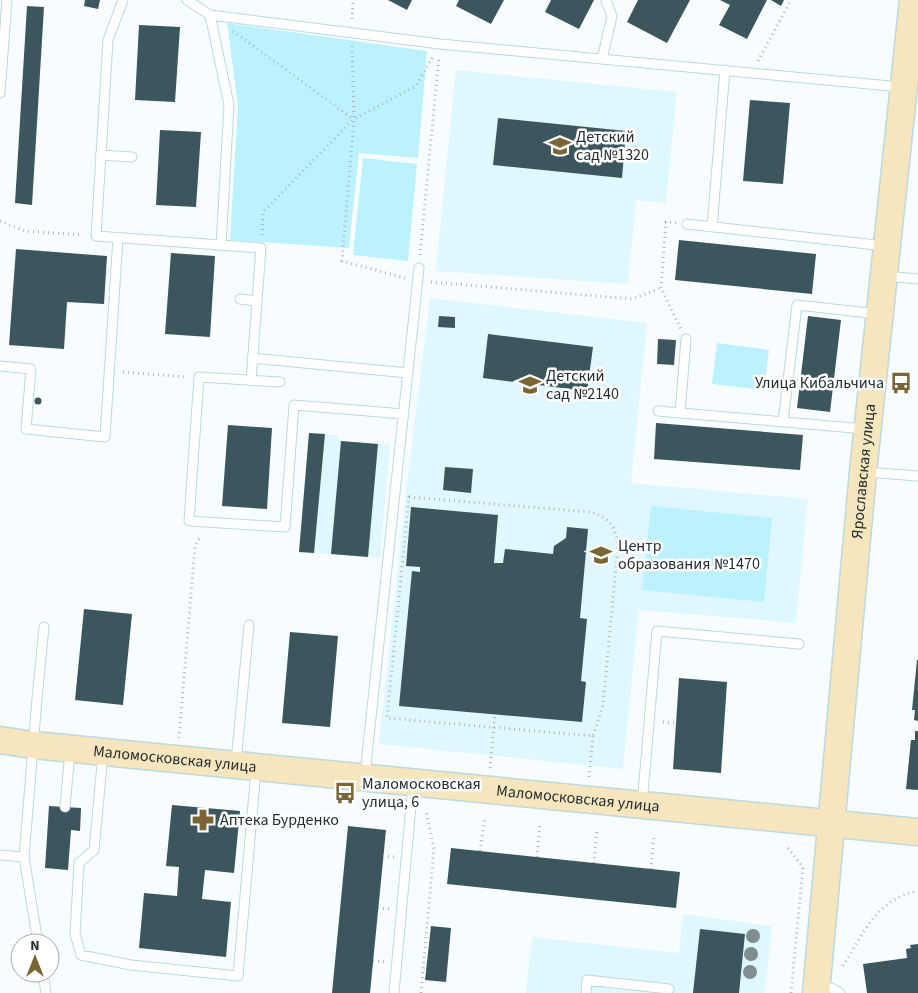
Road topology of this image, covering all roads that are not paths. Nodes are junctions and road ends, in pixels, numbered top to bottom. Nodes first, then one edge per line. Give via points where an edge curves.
1 (6, 0) edge
2 (124, 0) edge
3 (187, 0) edge
4 (913, 0) edge
5 (606, 1) edge
6 (210, 15) junction
7 (602, 59) junction
8 (725, 70) junction
9 (904, 88) junction
10 (0, 92) edge
11 (100, 155) junction
12 (132, 157) dead end
13 (686, 224) road end
14 (712, 227) junction
15 (118, 238) junction
16 (221, 246) junction
17 (887, 246) junction
18 (419, 268) road end
19 (884, 276) junction
20 (918, 279) edge
21 (240, 299) dead end
22 (257, 301) junction
23 (880, 314) junction
24 (686, 339) road end
25 (252, 358) junction
26 (0, 366) edge
27 (408, 373) junction
28 (251, 380) junction
29 (280, 382) dead end
30 (658, 411) dead end
31 (680, 413) junction
32 (404, 414) junction
33 (783, 422) junction
34 (867, 429) junction
35 (863, 472) junction
36 (918, 476) edge
37 (248, 625) dead end
38 (44, 627) dead end
39 (799, 644) dead end
40 (0, 740) edge
41 (33, 745) junction
42 (71, 748) junction
43 (103, 751) junction
44 (246, 765) junction
45 (365, 777) junction
46 (413, 782) junction
47 (642, 804) junction
48 (65, 807) dead end
49 (831, 823) junction
50 (918, 832) edge
51 (0, 855) edge
52 (24, 857) junction
53 (36, 933) edge
54 (669, 989) dead end
55 (824, 991) edge
56 (394, 993) edge
57 (586, 993) edge

1 - 10 lane
2 - 11 lane via 108,40
3 - 6 lane
4 - 9 street, Ярославская улица
5 - 7 lane via 612,16
6 - 7 lane via 440,44
6 - 16 lane via 229,105
7 - 8 lane
8 - 9 lane
8 - 14 lane
9 - 17 street, Ярославская улица
11 - 12 lane
11 - 15 lane via 96,236
13 - 14 lane
14 - 17 lane
15 - 16 lane
15 - 26 lane via 105,437 26,429 31,369
16 - 22 lane via 261,248
17 - 19 street, Ярославская улица
18 - 27 lane
19 - 20 lane
19 - 23 street, Ярославская улица
21 - 22 lane
22 - 25 lane
23 - 33 lane via 797,305
23 - 34 street, Ярославская улица
24 - 31 lane
25 - 27 lane
25 - 28 lane
27 - 32 lane
28 - 29 lane
28 - 32 lane via 199,378 189,521 285,527 294,405
30 - 31 lane
31 - 33 lane
32 - 45 lane
33 - 34 lane
34 - 35 street, Ярославская улица
35 - 36 lane
35 - 49 street, Ярославская улица
37 - 44 lane
38 - 41 lane
39 - 47 lane via 658,631
40 - 41 street, Маломосковская улица
41 - 42 street, Маломосковская улица
41 - 52 lane
42 - 43 street, Маломосковская улица
42 - 48 lane
43 - 44 street, Маломосковская улица
43 - 44 lane via 94,850 79,863 75,934 81,955 131,965 238,976
44 - 45 street, Маломосковская улица
45 - 46 street, Маломосковская улица
46 - 47 street, Маломосковская улица
46 - 56 lane
47 - 49 street, Маломосковская улица
49 - 50 street, Маломосковская улица
49 - 55 street, Ярославская улица
51 - 52 lane
52 - 53 lane
54 - 57 lane via 587,980

